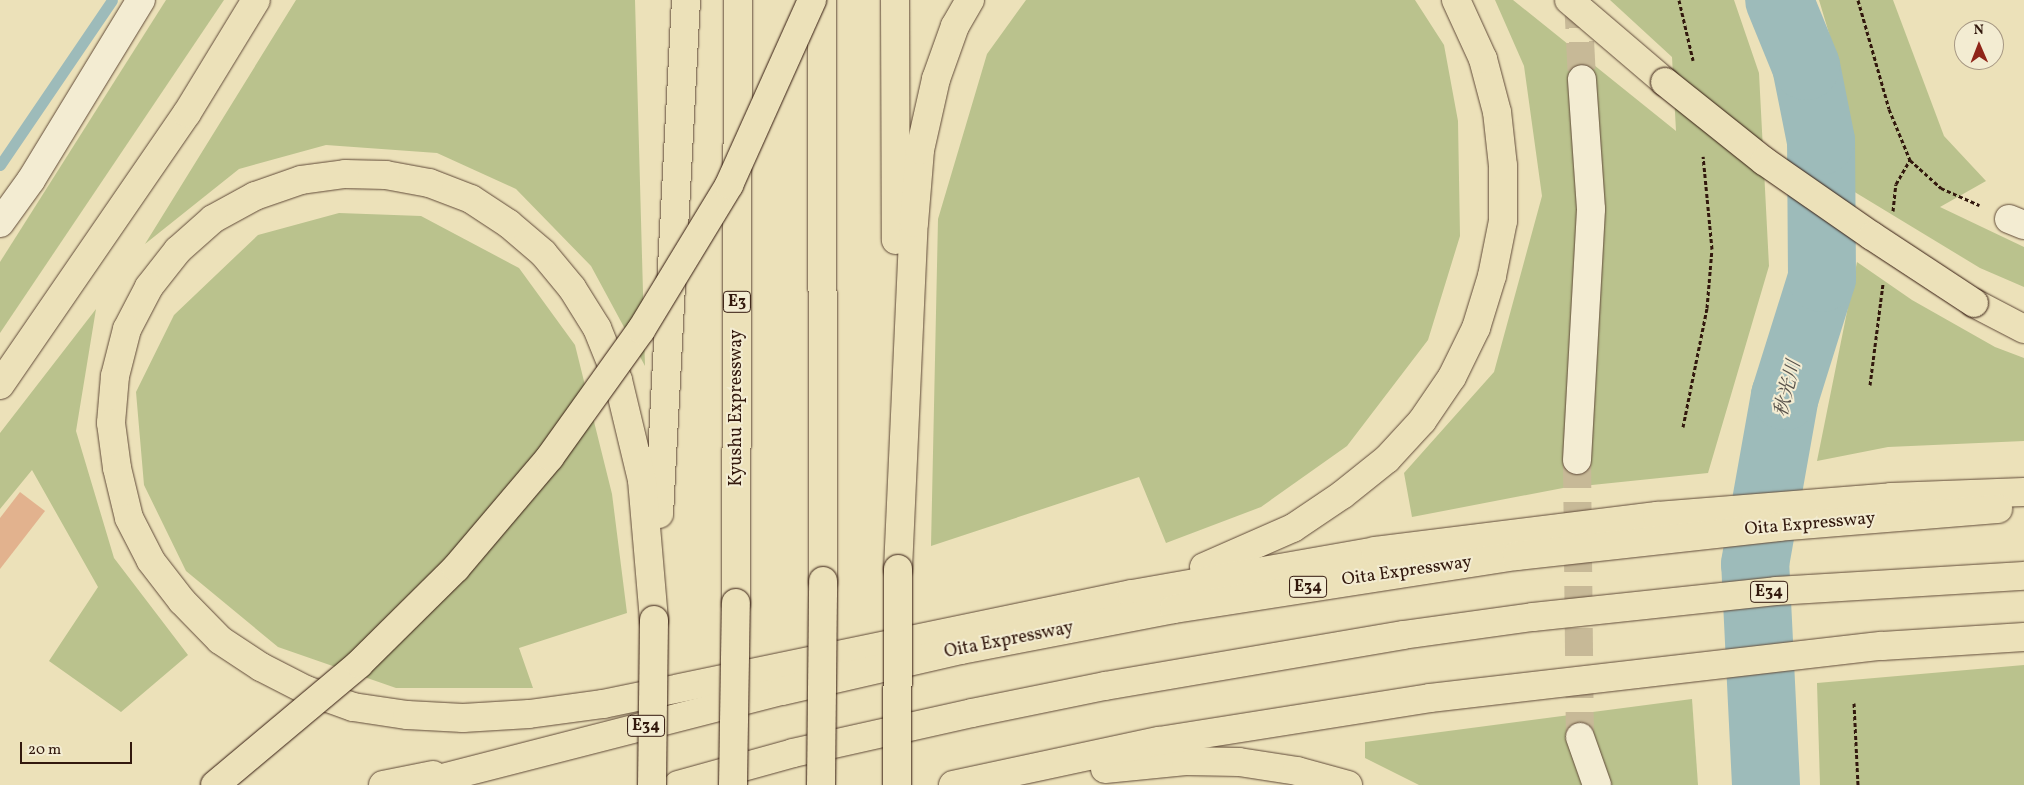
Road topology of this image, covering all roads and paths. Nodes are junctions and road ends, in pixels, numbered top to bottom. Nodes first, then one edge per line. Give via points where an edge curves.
1 (141, 0) edge
2 (256, 0) edge
3 (686, 0) edge
4 (738, 0) edge
5 (812, 0) edge
6 (822, 0) edge
7 (895, 0) edge
8 (970, 0) edge
9 (1456, 0) edge
10 (1569, 0) edge
11 (1679, 0) edge
12 (1858, 0) edge
13 (1693, 66) dead end
14 (1582, 79) tunnel mouth
15 (1702, 149) dead end
16 (2016, 222) edge
17 (0, 223) edge
18 (2024, 329) edge
19 (0, 386) edge
20 (1683, 427) dead end
21 (1577, 460) tunnel mouth
22 (2024, 492) edge
23 (2024, 507) edge
24 (1892, 508) junction
25 (1657, 528) junction
26 (898, 569) junction
27 (2024, 576) edge
28 (1132, 594) junction
29 (654, 620) junction
30 (2024, 637) edge
31 (961, 650) junction
32 (1854, 702) dead end
33 (1580, 736) tunnel mouth
34 (524, 757) junction
35 (1016, 778) edge
36 (215, 785) edge
37 (384, 785) edge
38 (415, 785) edge
39 (652, 785) edge
40 (678, 785) edge
41 (733, 785) edge
42 (821, 785) edge
43 (897, 785) edge
44 (953, 785) edge
45 (967, 785) edge
46 (1348, 785) edge
47 (1597, 785) edge
48 (1858, 785) edge

1 - 17 street via 31,180
2 - 19 highway via 182,121
3 - 29 highway
4 - 41 highway, Kyushu Expressway / E3, bridge
5 - 36 highway, bridge via 729,185 641,330 550,457 456,568 359,664
6 - 42 highway, bridge
7 - 26 highway
8 - 26 highway via 955,26 936,79 920,150
9 - 28 highway via 1483,59 1497,112 1503,166 1503,221 1492,276 1476,328 1452,377 1410,434 1387,458 1342,495 1293,528 1235,556
10 - 18 highway, bridge via 1665,82 1772,166 1974,303
11 - 13 path
12 - 16 path via 1889,109 1910,160 1941,188
14 - 21 street via 1591,209
15 - 20 path via 1712,248 1707,308
22 - 24 highway
23 - 24 highway, Oita Expressway / E34
24 - 25 highway, Oita Expressway / E34
25 - 28 highway via 1375,551
25 - 31 highway, Oita Expressway / E34 via 1174,609
26 - 43 highway, bridge
27 - 40 highway, E34 via 1776,592 1533,617 1403,635 1105,686 770,760
28 - 29 highway via 603,704 529,714 463,718 407,715 353,707 306,690 261,667 220,640 182,601 151,561 129,518 111,423 115,376 127,329 149,287 178,250 212,219 255,196 302,180 345,174 386,175 429,183 471,199 509,224 543,253 572,288 597,328 618,380 642,480
28 - 31 highway
29 - 39 highway, bridge
30 - 35 highway via 1882,646 1657,670 1296,718
31 - 34 highway, Oita Expressway / E34
32 - 48 path
33 - 47 street
34 - 37 highway
34 - 38 highway, E34
35 - 44 highway
35 - 45 highway
35 - 46 highway via 1186,761 1239,762 1297,771

